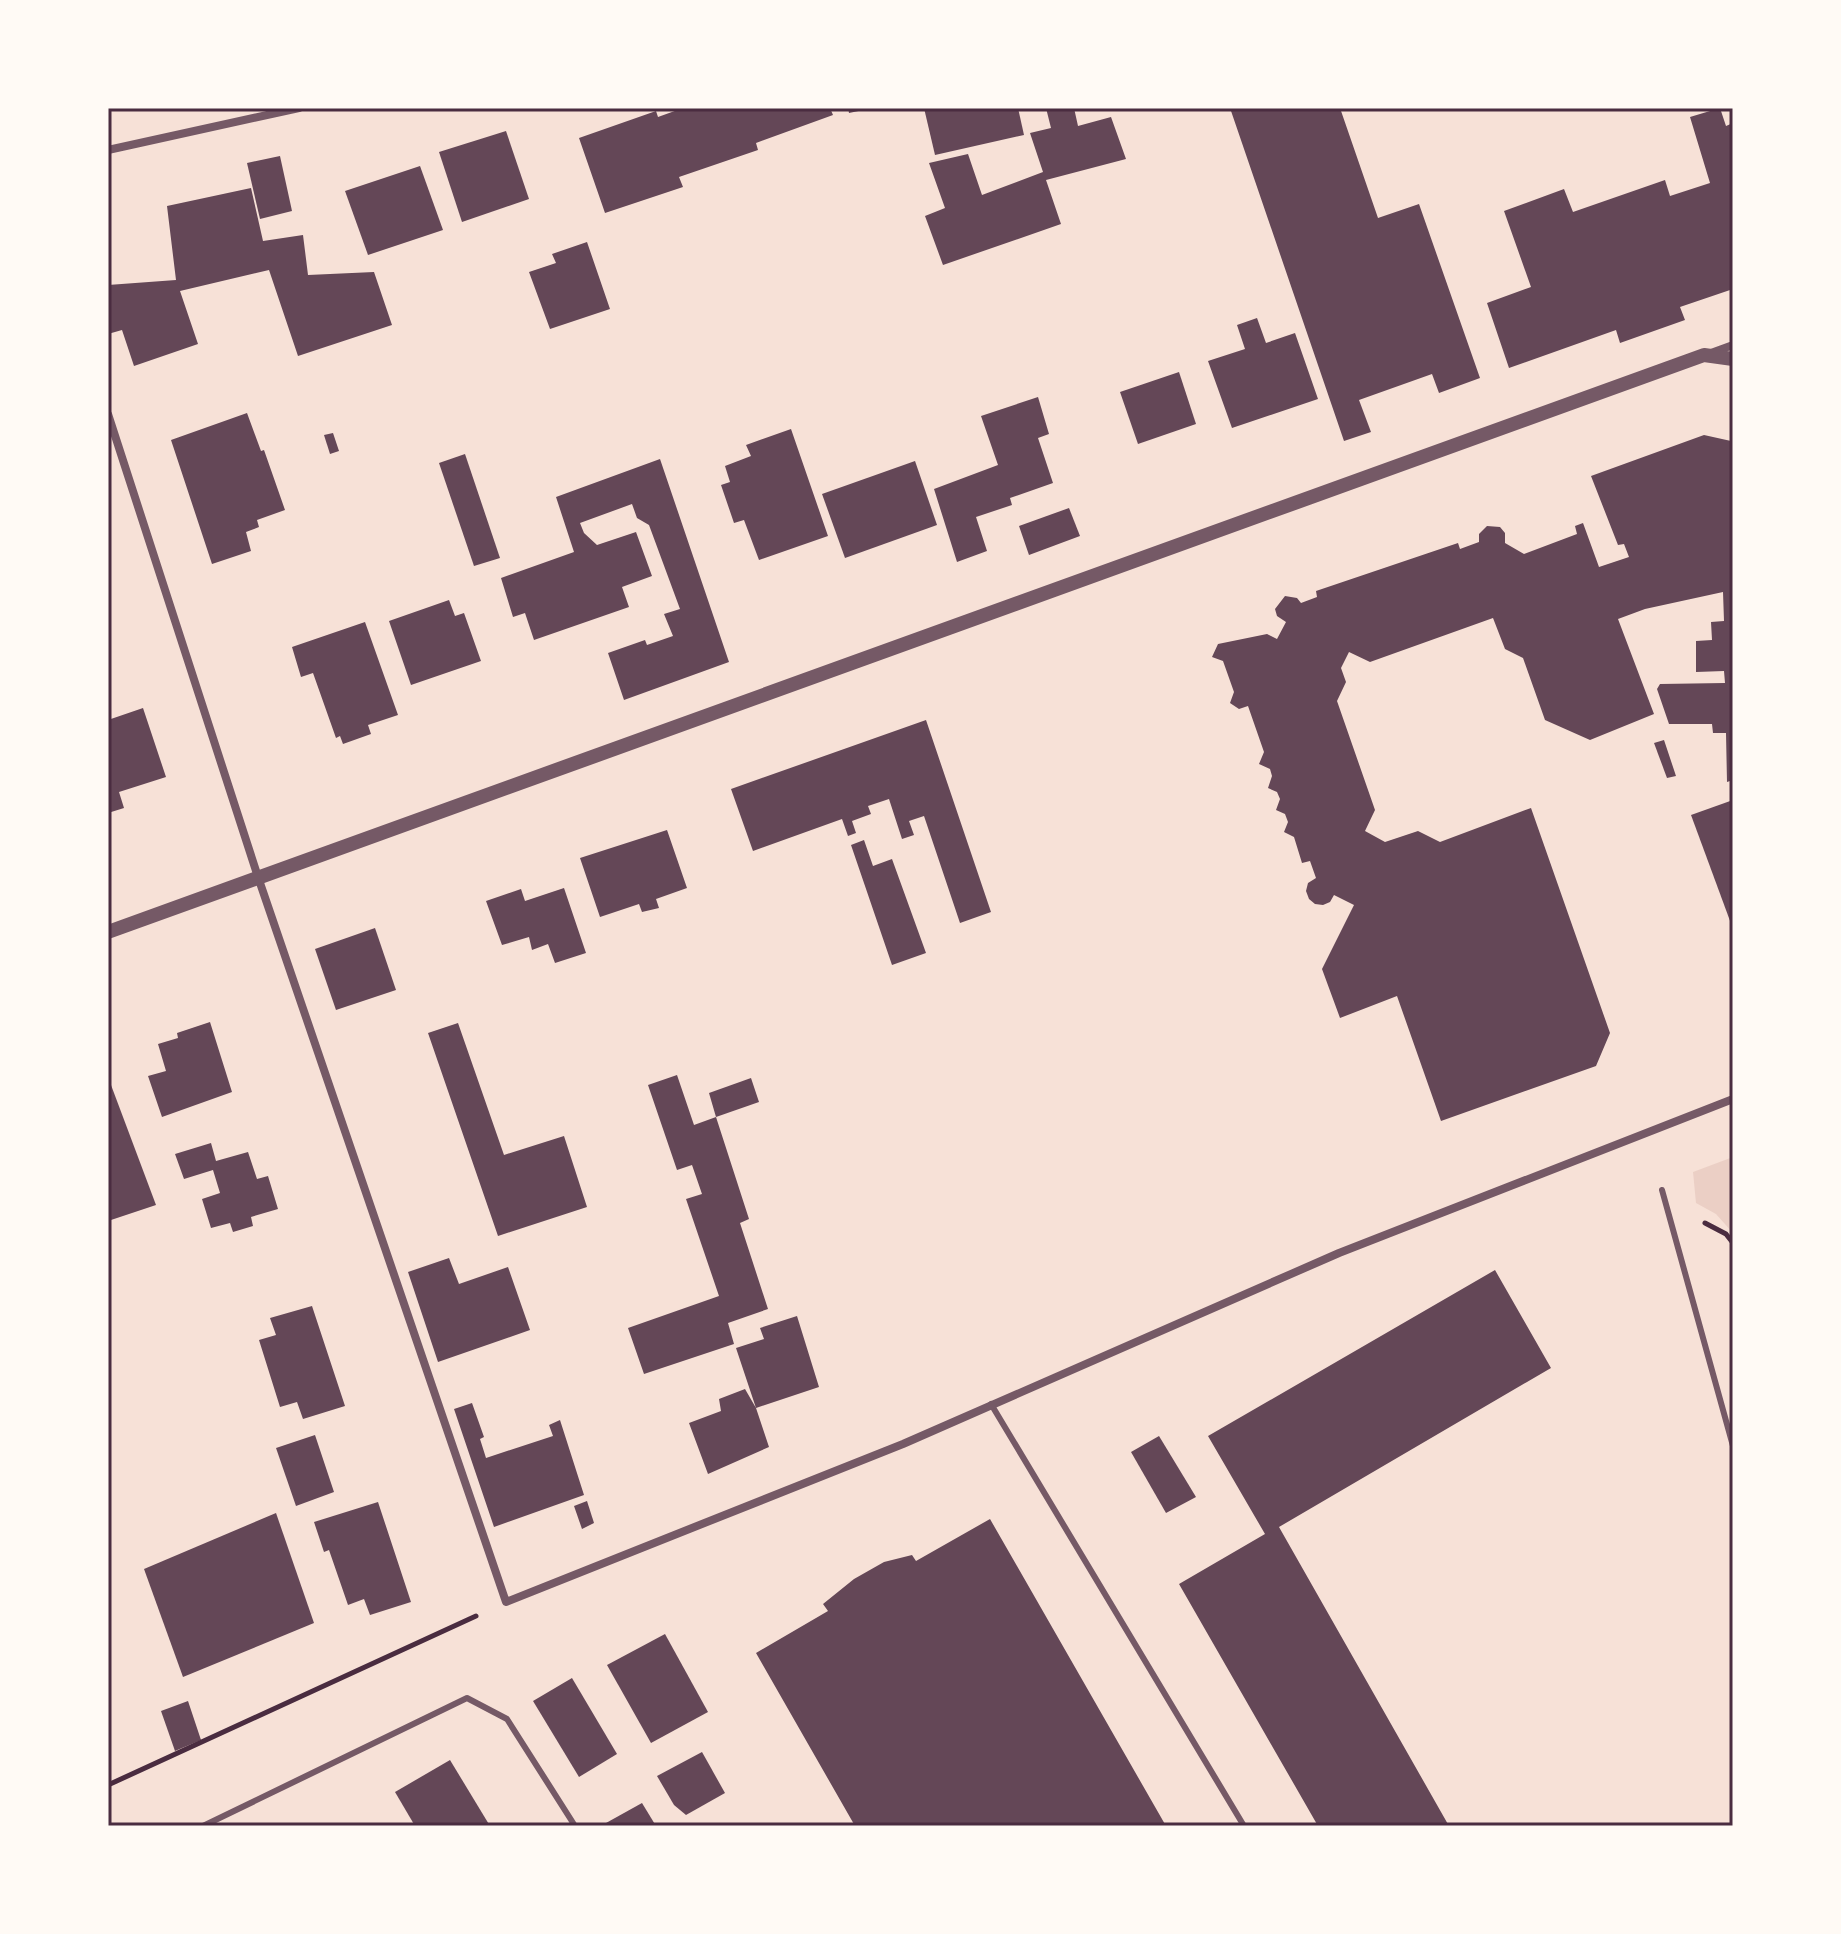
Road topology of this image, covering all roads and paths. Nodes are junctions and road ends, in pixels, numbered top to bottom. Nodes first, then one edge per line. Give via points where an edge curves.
1 (299, 108) edge
2 (108, 150) edge
3 (1733, 345) edge
4 (1704, 355) junction
5 (1733, 359) edge
6 (108, 414) edge
7 (258, 877) junction
8 (108, 932) edge
9 (1733, 1099) edge
10 (1662, 1190) dead end
11 (991, 1404) junction
12 (1733, 1446) edge
13 (506, 1602) junction
14 (108, 1785) edge
15 (203, 1826) edge
16 (575, 1826) edge
17 (1244, 1826) edge

1 - 2 street
3 - 4 street
4 - 5 street
4 - 7 street
6 - 7 street
7 - 8 street
7 - 13 street
9 - 11 street via 1339,1253
10 - 12 lane
11 - 13 street
11 - 17 lane
13 - 14 path
15 - 16 lane via 467,1698 507,1719

